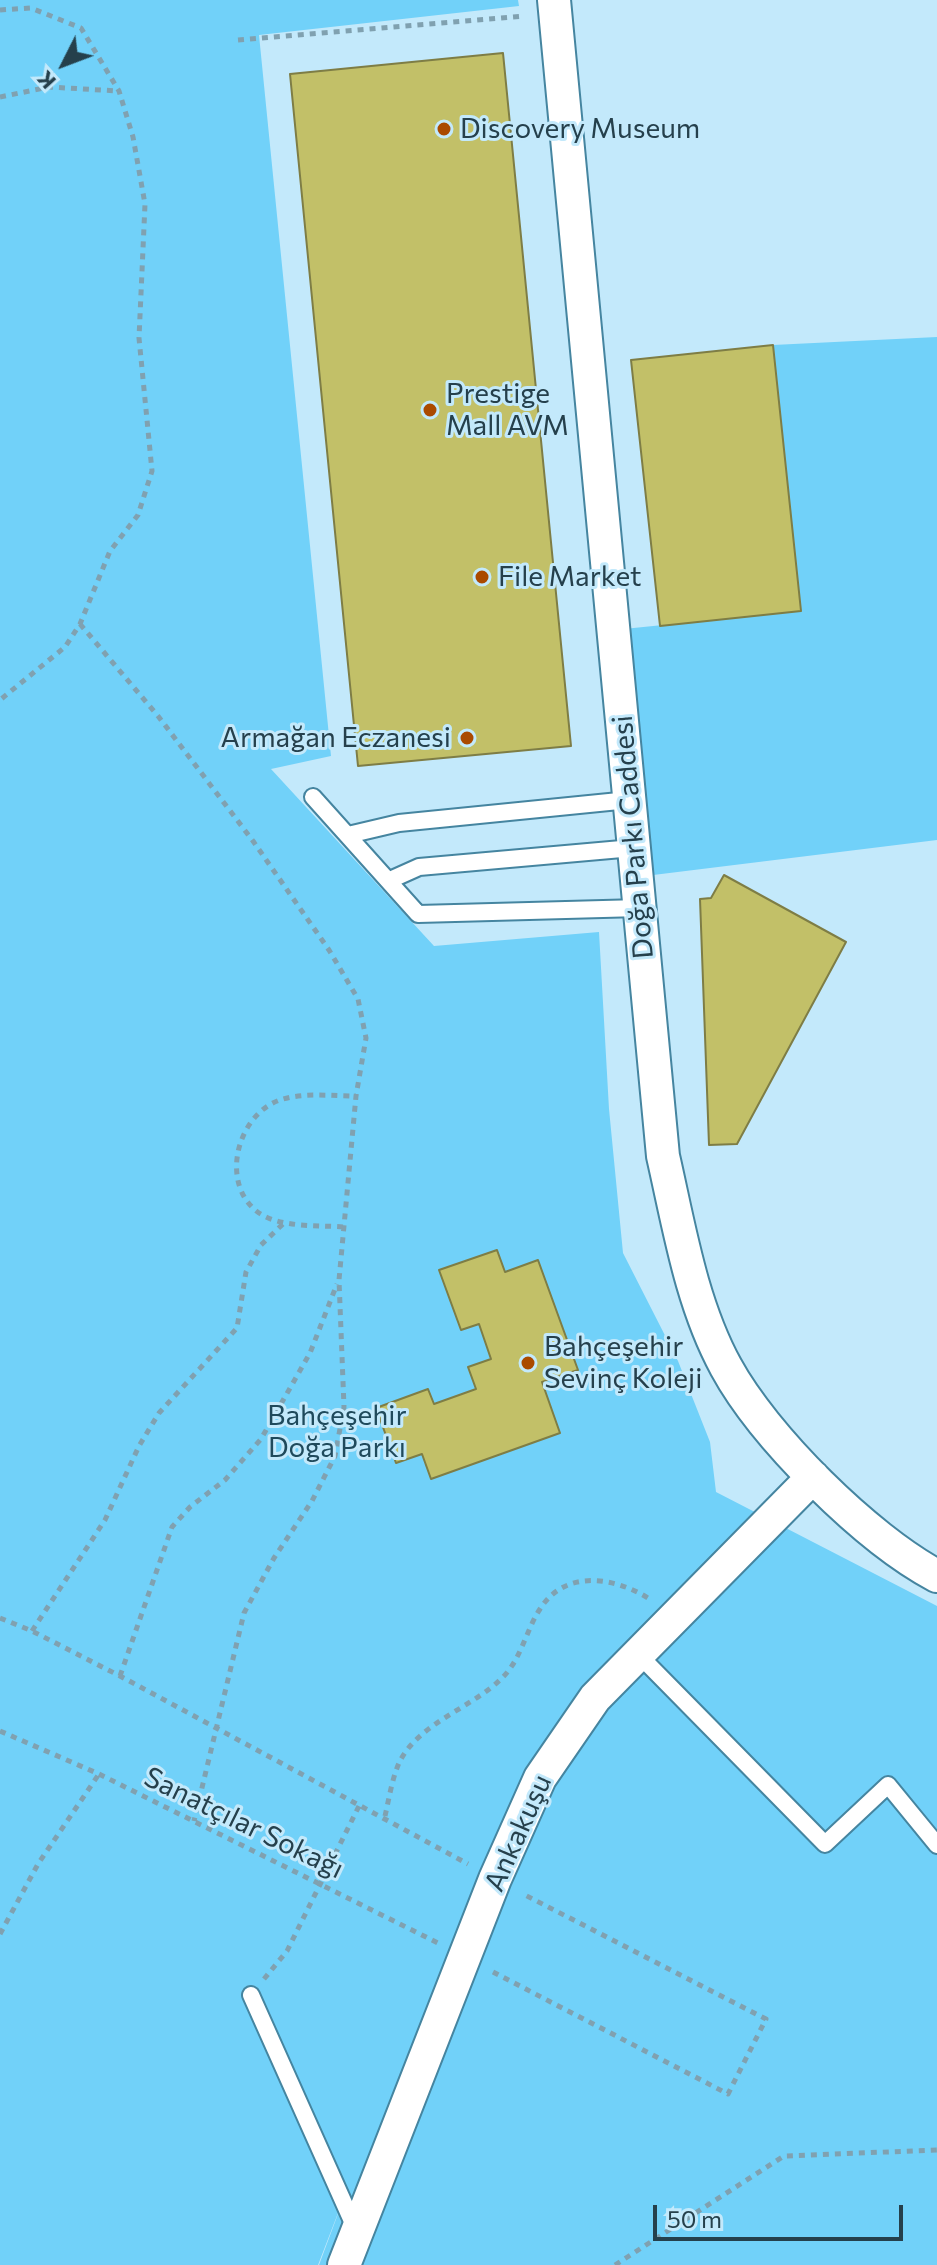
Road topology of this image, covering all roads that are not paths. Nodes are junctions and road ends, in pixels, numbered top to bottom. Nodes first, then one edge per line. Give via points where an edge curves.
1 (554, 6) edge
2 (313, 797) dead end
3 (629, 800) junction
4 (348, 835) junction
5 (633, 848) junction
6 (390, 880) junction
7 (640, 908) junction
8 (813, 1477) junction
9 (937, 1576) edge
10 (638, 1654) junction
11 (937, 1845) edge
12 (251, 1995) road end
13 (357, 2232) junction
14 (344, 2265) edge

1 - 3 street, Doğa Parkı Caddesi
2 - 4 lane
3 - 4 lane via 399,823
3 - 5 street, Doğa Parkı Caddesi
4 - 6 lane
5 - 6 lane via 419,867
5 - 7 street, Doğa Parkı Caddesi
6 - 7 lane via 418,914
7 - 8 street, Doğa Parkı Caddesi via 663,1156 689,1272 726,1367
8 - 9 street, Doğa Parkı Caddesi
8 - 10 street, Ankakuşu
10 - 11 lane via 825,1844 888,1785
10 - 13 street, Ankakuşu via 595,1698 540,1778
12 - 13 lane
13 - 14 street, Ankakuşu

